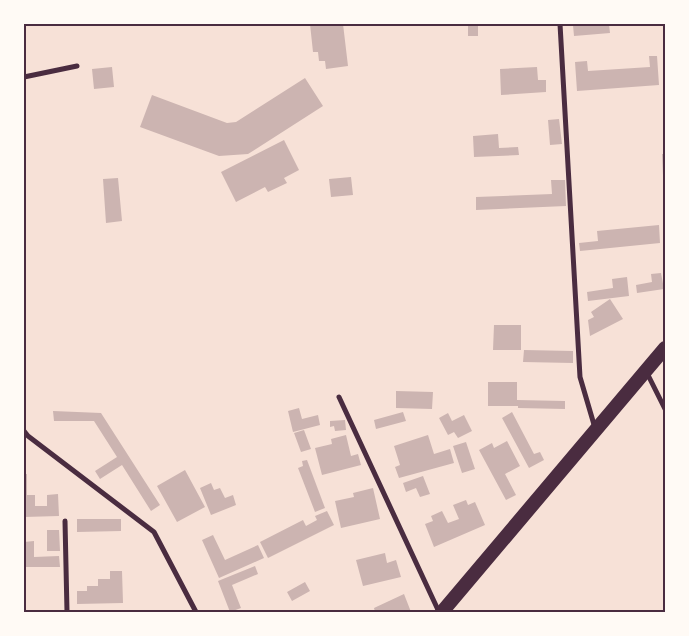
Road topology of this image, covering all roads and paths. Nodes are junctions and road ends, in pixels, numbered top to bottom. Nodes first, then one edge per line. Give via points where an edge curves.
1 (560, 24) edge
2 (77, 66) dead end
3 (24, 77) edge
4 (665, 348) edge
5 (646, 371) junction
6 (339, 397) dead end
7 (665, 408) edge
8 (24, 430) edge
9 (596, 431) junction
10 (65, 521) dead end
11 (67, 612) edge
12 (196, 612) edge
13 (441, 612) edge

1 - 9 street via 580,377
2 - 3 street
4 - 5 highway
5 - 7 street
5 - 9 highway
6 - 13 street
8 - 12 street via 154,532
9 - 13 highway
10 - 11 street

